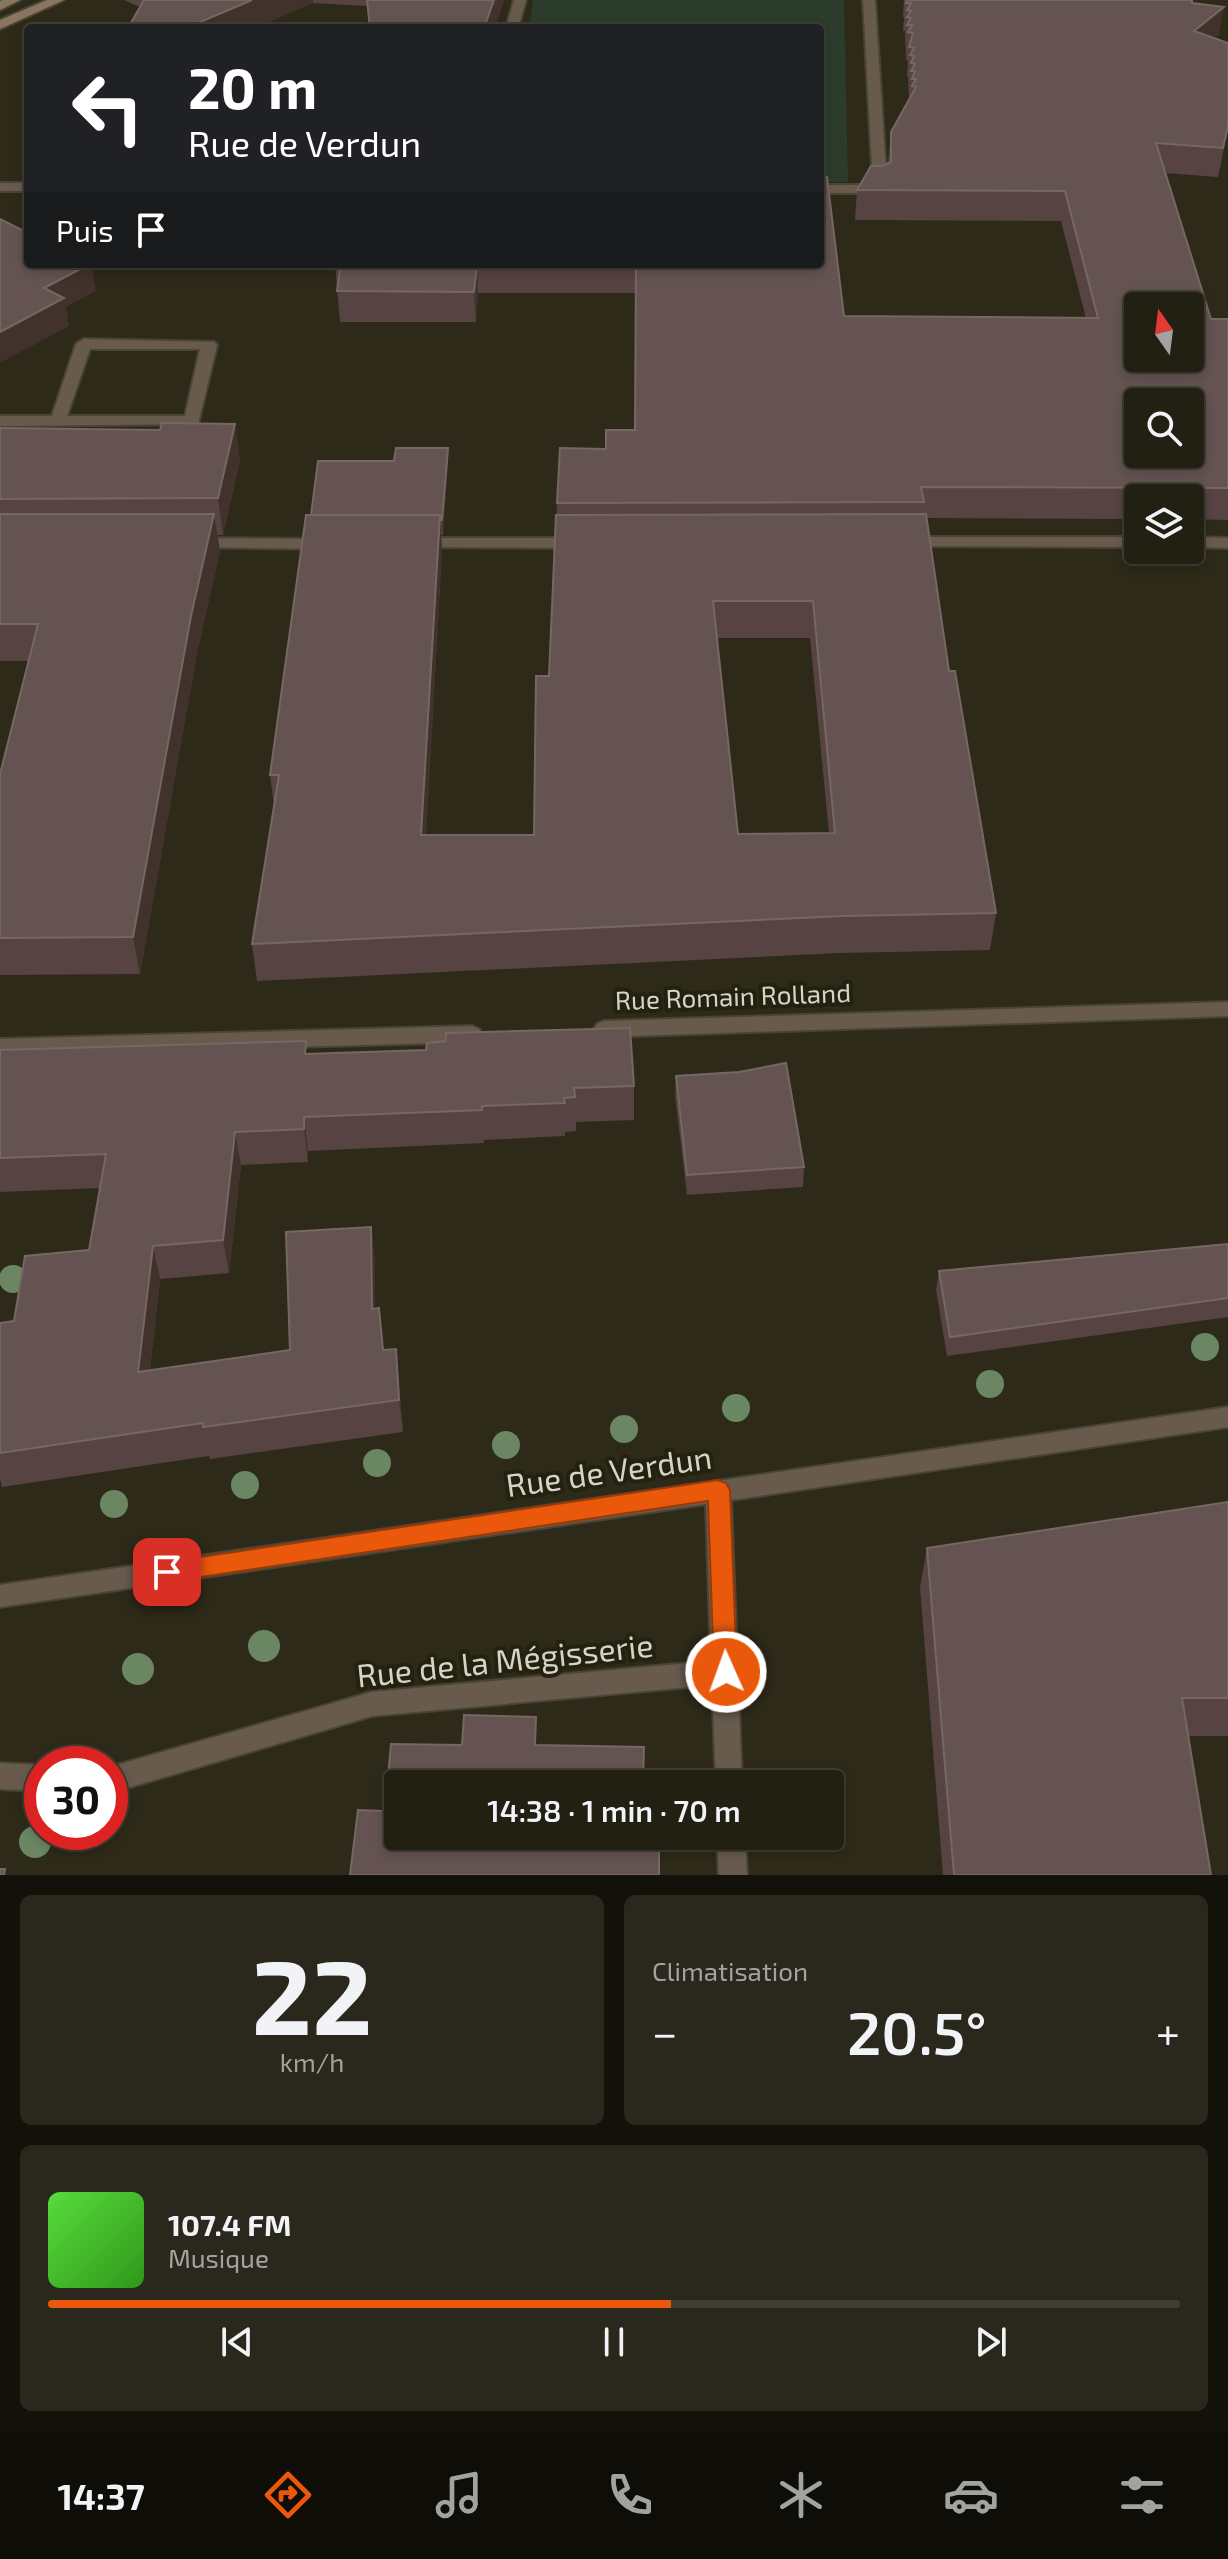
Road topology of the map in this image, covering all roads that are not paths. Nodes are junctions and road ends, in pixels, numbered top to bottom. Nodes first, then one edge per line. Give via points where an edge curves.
1 (14, 0) edge
2 (58, 0) edge
3 (520, 0) edge
4 (869, 0) edge
5 (0, 6) edge
6 (513, 24) edge
7 (0, 25) edge
8 (0, 187) edge
9 (24, 187) edge
10 (824, 189) edge
11 (0, 421) edge
12 (58, 421) junction
13 (888, 542) edge
14 (1124, 542) edge
15 (1204, 542) edge
16 (169, 543) edge
17 (340, 543) edge
18 (402, 543) edge
19 (606, 543) edge
20 (1228, 543) edge
21 (1228, 1009) edge
22 (586, 1030) edge
23 (490, 1033) edge
24 (0, 1047) edge
25 (1228, 1417) edge
26 (718, 1490) junction
27 (0, 1596) edge
28 (726, 1672) junction
29 (729, 1770) edge
30 (128, 1775) edge
31 (0, 1776) edge
32 (24, 1777) edge
33 (732, 1850) edge
34 (733, 1875) edge

1 - 5 street
2 - 7 street
3 - 6 street
4 - 10 street via 880,189
8 - 9 street
11 - 12 street
12 - 12 street via 84,344 209,345 192,421
13 - 14 street
15 - 20 street
16 - 17 street
18 - 19 street
21 - 22 street, Rue Romain Rolland
23 - 24 street
25 - 26 street, Rue de Verdun
26 - 27 street, Rue de Verdun
26 - 28 street
28 - 29 street
28 - 30 street, Rue de la Mégisserie via 372,1704
31 - 32 street
33 - 34 street

